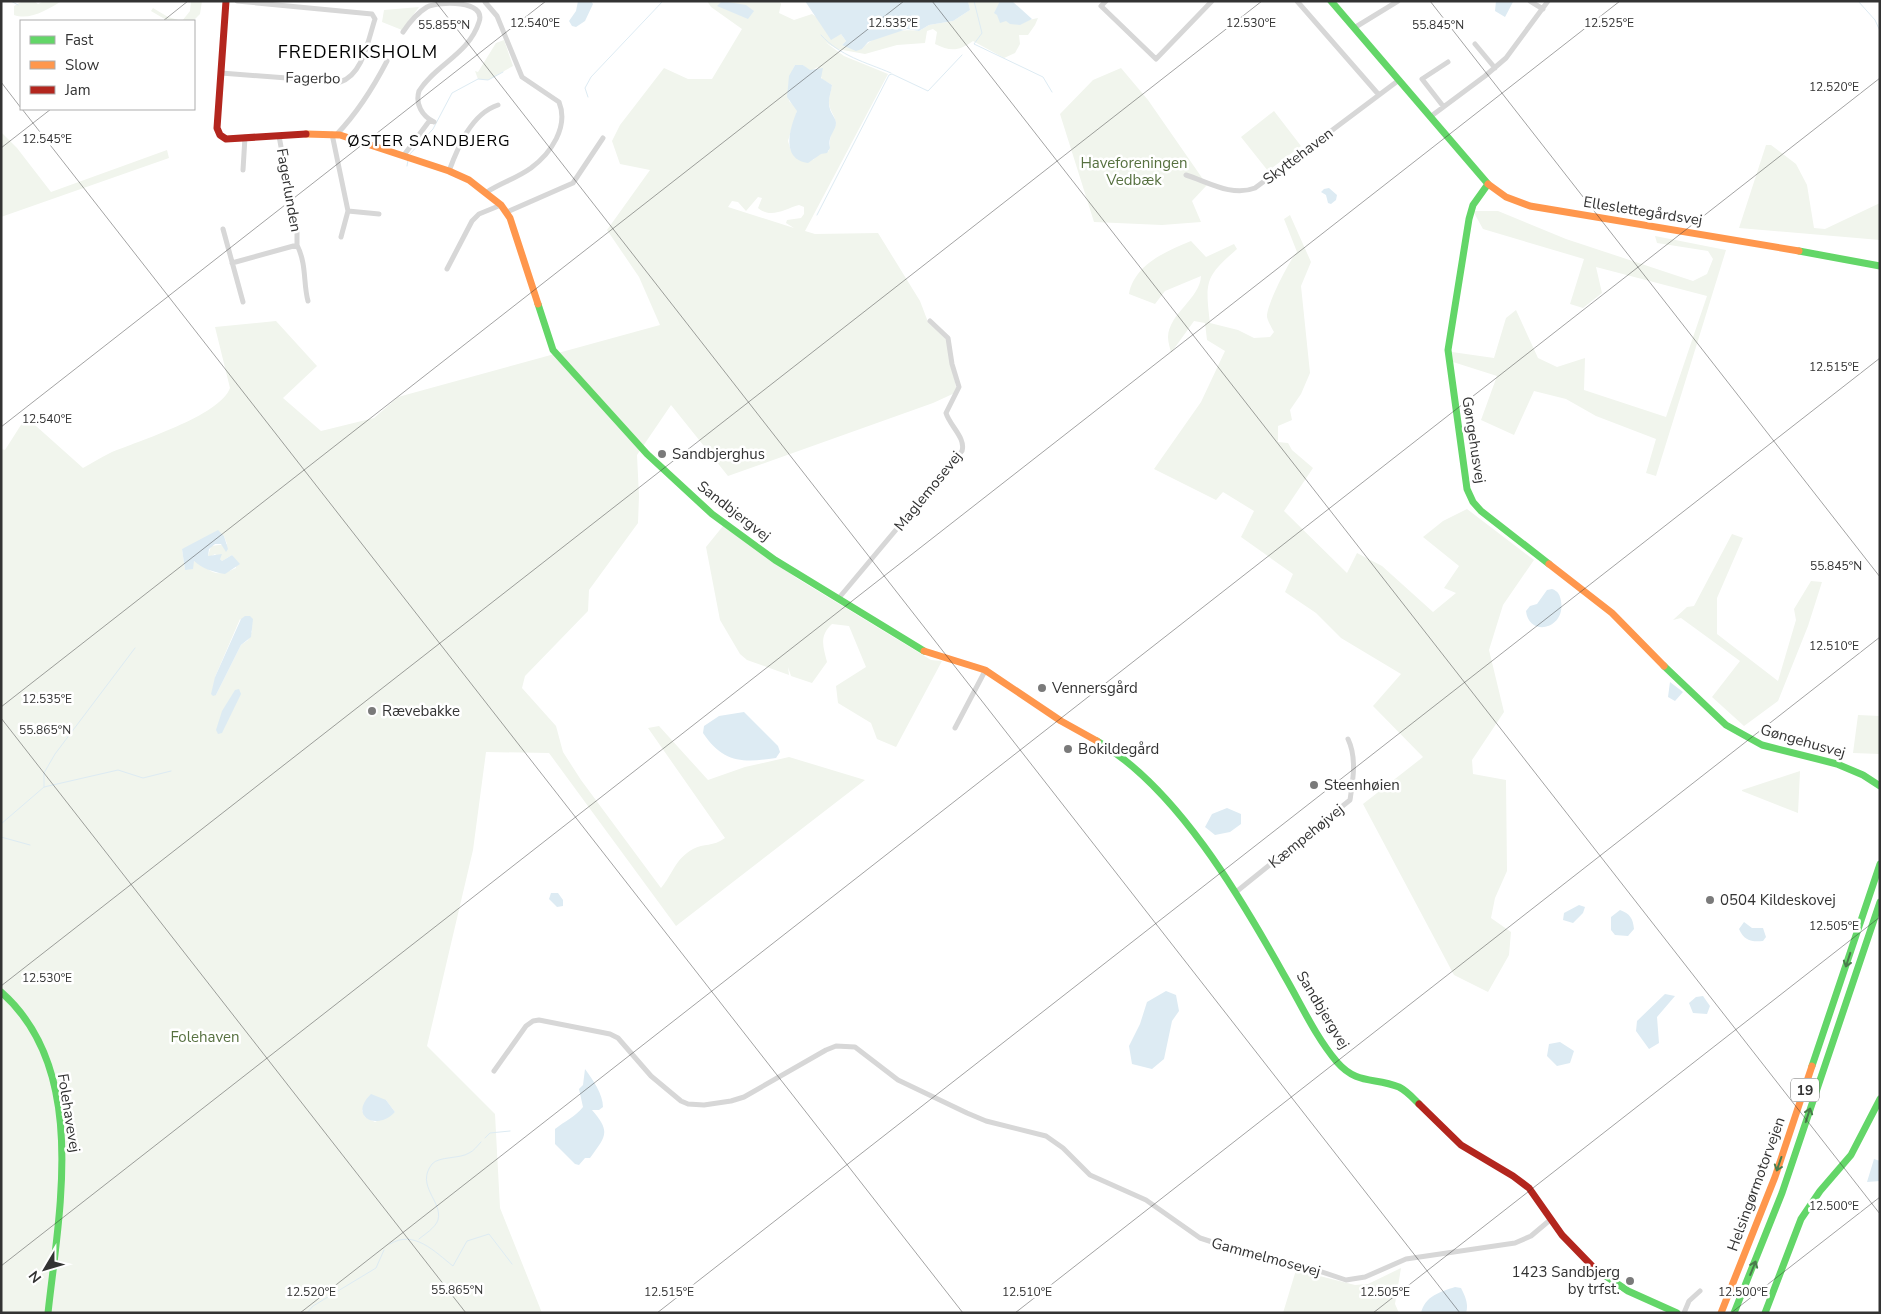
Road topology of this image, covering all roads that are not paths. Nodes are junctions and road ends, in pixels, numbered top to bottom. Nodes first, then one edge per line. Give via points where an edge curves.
1 (226, 1) edge
2 (237, 1) edge
3 (1106, 1) edge
4 (1211, 1) edge
5 (1297, 1) edge
6 (1331, 1) edge
7 (1398, 1) edge
8 (1530, 1) edge
9 (1548, 1) edge
10 (486, 2) edge
11 (476, 8) junction
12 (1543, 9) junction
13 (1354, 28) junction
14 (406, 31) dead end
15 (1475, 44) dead end
16 (387, 61) dead end
17 (1448, 62) dead end
18 (1495, 68) junction
19 (221, 73) junction
20 (1399, 80) junction
21 (1379, 95) junction
22 (498, 105) dead end
23 (1443, 106) junction
24 (1430, 117) junction
25 (335, 134) junction
26 (279, 136) junction
27 (245, 137) junction
28 (603, 138) dead end
29 (404, 155) junction
30 (243, 170) dead end
31 (449, 171) junction
32 (1186, 175) dead end
33 (1488, 184) junction
34 (487, 192) junction
35 (501, 205) junction
36 (348, 211) junction
37 (507, 212) junction
38 (379, 214) dead end
39 (223, 229) dead end
40 (341, 237) dead end
41 (297, 245) junction
42 (1799, 251) junction
43 (1880, 262) edge
44 (232, 263) junction
45 (1880, 267) edge
46 (447, 269) dead end
47 (308, 301) dead end
48 (242, 302) dead end
49 (930, 321) dead end
50 (838, 599) junction
51 (985, 671) junction
52 (955, 728) dead end
53 (1348, 739) dead end
54 (1880, 786) edge
55 (1880, 864) edge
56 (1236, 892) junction
57 (1880, 902) edge
58 (1, 992) edge
59 (494, 1071) dead end
60 (1880, 1099) edge
61 (1550, 1220) junction
62 (1700, 1291) dead end
63 (48, 1313) edge
64 (1677, 1313) edge
65 (1684, 1313) edge
66 (1721, 1313) edge
67 (1734, 1313) edge
68 (1765, 1313) edge

1 - 19 main road
2 - 19 street, Fagerbo via 372,14 375,19 357,69 340,82
3 - 4 street via 1101,6 1156,59
5 - 21 street
6 - 13 main road
7 - 13 street
8 - 12 street
9 - 12 street
10 - 11 street
10 - 34 street via 497,16 522,77 559,102 562,126 560,136 530,168
11 - 14 street via 468,4 428,7
11 - 29 street via 478,24 464,48 419,92 418,106 432,121
12 - 18 street via 1514,49
13 - 20 main road
15 - 18 street
16 - 25 street via 369,95
17 - 23 street via 1422,79
18 - 23 street
19 - 27 main road, Sandbjergvej via 217,128 226,139
20 - 21 street, Skyttehaven
20 - 24 main road
21 - 32 street, Skyttehaven via 1255,188 1233,191
22 - 31 street via 476,120 465,135
23 - 24 street
24 - 33 main road
25 - 26 main road, Sandbjergvej
25 - 29 main road, Sandbjergvej
25 - 36 street
26 - 27 main road, Sandbjergvej
26 - 41 street, Fagerlunden via 298,233
27 - 30 street
28 - 37 street via 572,183
29 - 31 main road, Sandbjergvej
31 - 34 main road, Sandbjergvej
33 - 42 main road, Elleslettegårdsvej via 1514,201 1537,208
33 - 54 main road, Gøngehusvej via 1473,205 1469,219 1448,350 1467,489 1473,502 1480,511 1612,613 1726,725 1762,745 1843,767
34 - 35 main road, Sandbjergvej
35 - 37 main road, Sandbjergvej
35 - 46 street via 479,214 472,221
36 - 38 street
36 - 40 street
37 - 50 main road, Sandbjergvej via 547,339 559,359 696,500 775,560
39 - 44 street
41 - 44 street, Fagerlunden
41 - 47 street, Fagerlunden
42 - 43 main road
42 - 45 main road
44 - 48 street
49 - 50 street, Maglemosevej via 948,338 959,387 946,413 962,442 962,452
50 - 51 main road, Sandbjergvej via 920,649
51 - 52 street
51 - 56 main road, Sandbjergvej via 1129,762 1188,828
53 - 56 street, Kæmpehøjvej via 1354,775 1350,800
55 -> 66 main road, Helsingørmotorvejen / 19 via 1775,1177
56 - 61 main road, Sandbjergvej via 1325,1044 1347,1072 1359,1079 1392,1084 1404,1090 1462,1145 1523,1182
67 -> 57 main road, Helsingørmotorvejen / 19 via 1782,1193
58 - 63 main road, Folehavevej via 19,1007 41,1044 62,1148 63,1169
59 - 61 street, Gammelmosevej via 526,1026 538,1020 618,1038 651,1076 688,1104 737,1099 826,1050 836,1046 855,1047 898,1080 967,1113 1046,1136 1063,1148 1090,1176 1146,1200 1200,1238 1346,1280 1365,1277 1406,1259 1515,1243 1531,1236
60 - 68 main road via 1852,1155 1820,1191 1801,1219
61 - 64 main road, Sandbjergvej via 1578,1256 1596,1271 1652,1303
62 - 65 street via 1689,1301

